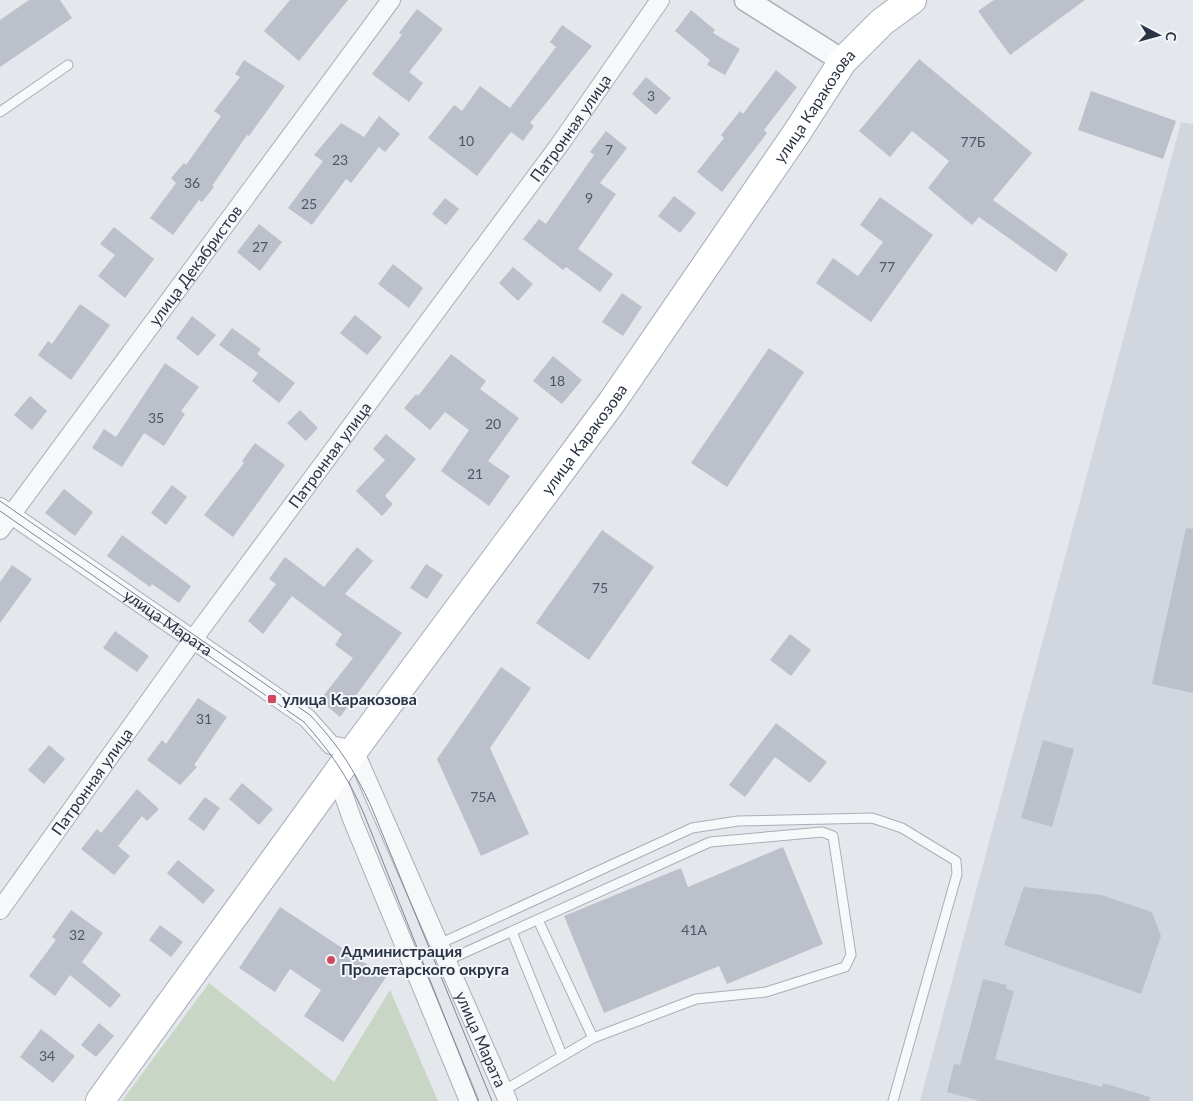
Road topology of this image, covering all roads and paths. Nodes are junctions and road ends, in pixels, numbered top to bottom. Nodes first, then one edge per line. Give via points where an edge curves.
1 (392, 0) edge
2 (660, 0) edge
3 (746, 0) edge
4 (912, 0) edge
5 (843, 61) junction
6 (68, 64) dead end
7 (0, 112) edge
8 (6, 510) edge
9 (0, 530) edge
10 (194, 640) junction
11 (343, 747) junction
12 (336, 776) junction
13 (0, 910) edge
14 (538, 920) junction
15 (512, 932) junction
16 (439, 944) junction
17 (446, 960) junction
18 (593, 1038) junction
19 (562, 1055) junction
20 (505, 1096) edge
21 (100, 1101) edge
22 (469, 1101) edge
23 (893, 1101) edge

1 - 8 street, улица Декабристов
2 - 10 street, Патронная улица via 560,144
3 - 5 street
4 - 5 main road, улица Каракозова via 882,22
5 - 11 main road, улица Каракозова via 775,166 612,402
6 - 7 lane
8 - 9 street, улица Декабристов
8 - 10 street, улица Марата
10 - 11 street, улица Марата via 307,718
10 - 13 street, Патронная улица
11 - 12 main road, улица Каракозова
11 - 16 street, улица Марата
12 - 21 main road, улица Каракозова
12 - 22 street, улица Марата
14 - 15 lane
14 - 18 lane
14 - 18 lane via 710,842 822,832 833,836 851,956 845,967 766,992 696,999
15 - 17 lane
15 - 19 lane
16 - 17 street, улица Марата
16 - 23 lane via 692,828 738,821 872,818 902,828 956,861 957,874
17 - 20 street, улица Марата
18 - 19 lane
19 - 20 lane

